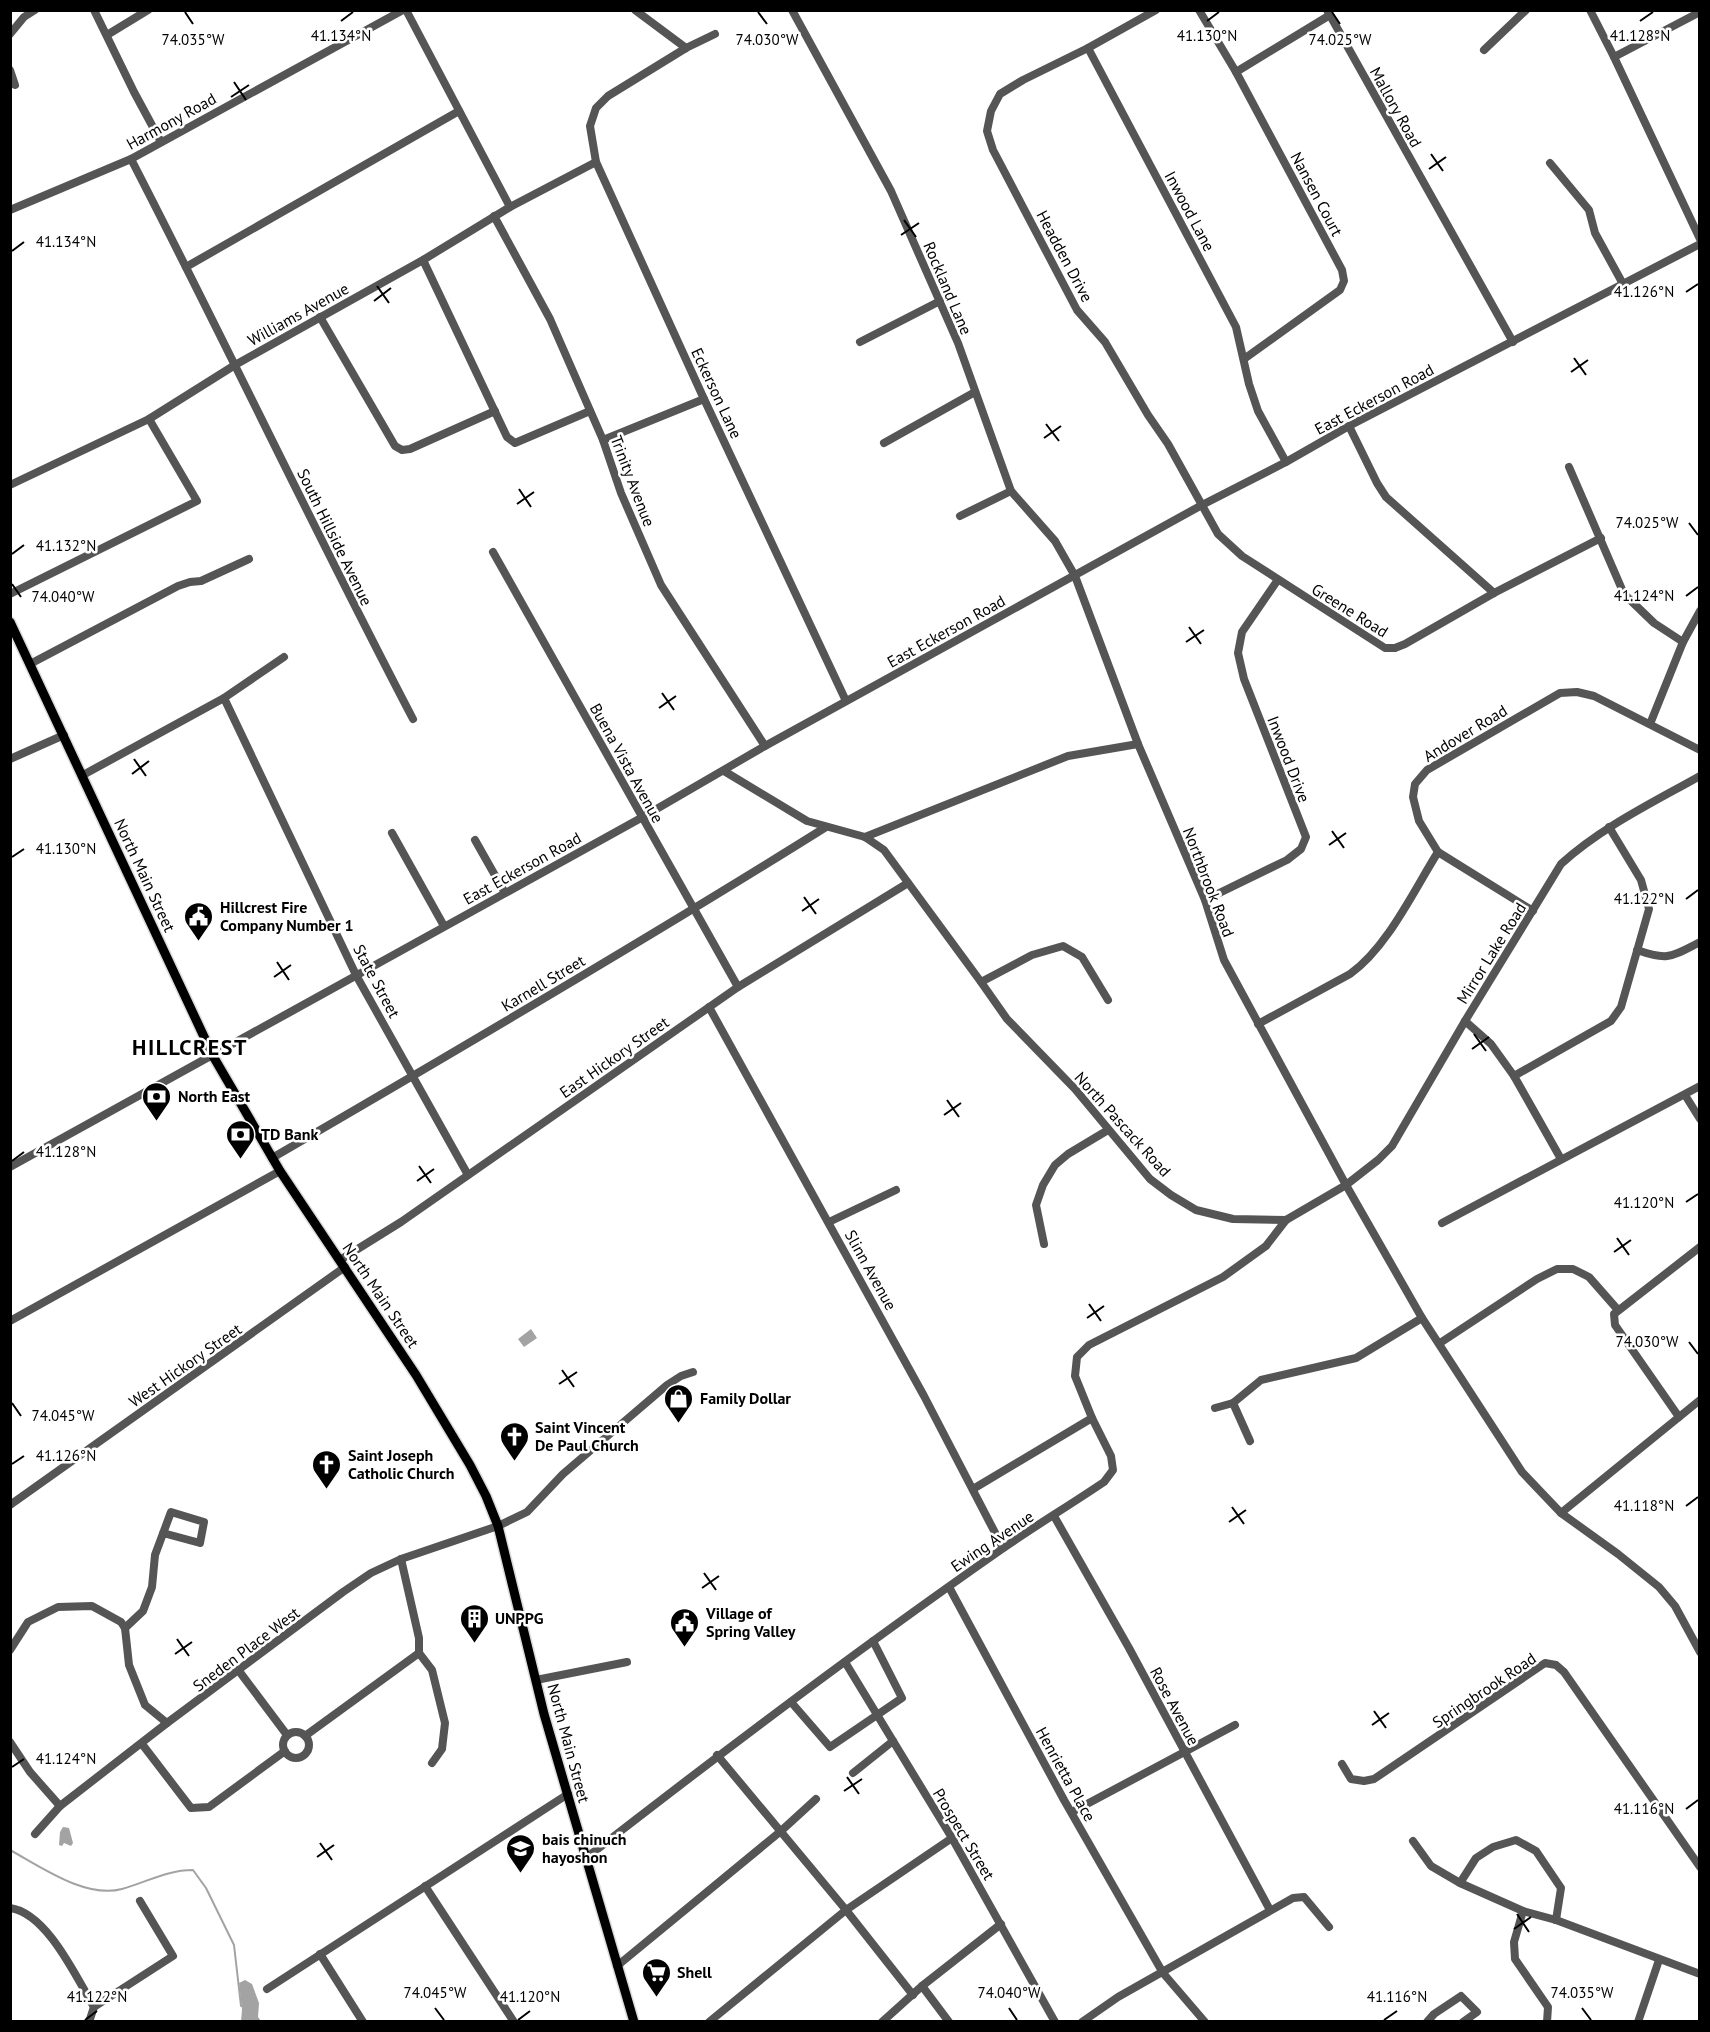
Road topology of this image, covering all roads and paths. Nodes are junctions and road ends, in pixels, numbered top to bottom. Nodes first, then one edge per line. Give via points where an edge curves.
1 (35, 10) edge
2 (94, 10) edge
3 (148, 10) edge
4 (404, 10) edge
5 (635, 10) edge
6 (792, 10) edge
7 (1156, 10) edge
8 (1199, 10) edge
9 (1526, 10) edge
10 (1590, 10) edge
11 (1700, 12) edge
12 (1328, 13) edge
13 (10, 34) edge
14 (715, 34) dead end
15 (107, 35) junction
16 (686, 48) junction
17 (1088, 48) junction
18 (1484, 50) dead end
19 (1614, 57) junction
20 (10, 70) edge
21 (1236, 72) junction
22 (15, 85) dead end
23 (459, 111) junction
24 (161, 142) junction
25 (131, 159) junction
26 (596, 162) junction
27 (1550, 163) dead end
28 (510, 207) junction
29 (10, 210) edge
30 (494, 216) junction
31 (1700, 238) edge
32 (1700, 244) edge
33 (423, 260) junction
34 (186, 267) junction
35 (1623, 284) junction
36 (940, 301) junction
37 (320, 317) junction
38 (860, 342) dead end
39 (1513, 342) junction
40 (1244, 359) junction
41 (235, 365) junction
42 (975, 392) junction
43 (704, 399) junction
44 (495, 411) junction
45 (590, 411) junction
46 (149, 419) junction
47 (1348, 426) junction
48 (603, 440) junction
49 (884, 443) dead end
50 (1286, 462) junction
51 (1569, 466) dead end
52 (10, 485) edge
53 (1011, 491) junction
54 (1202, 505) junction
55 (960, 516) dead end
56 (1601, 538) junction
57 (493, 552) dead end
58 (249, 560) dead end
59 (1075, 576) junction
60 (1277, 580) junction
61 (1494, 593) junction
62 (10, 594) edge
63 (1700, 611) edge
64 (10, 622) edge
65 (1683, 642) junction
66 (284, 657) dead end
67 (30, 664) junction
68 (224, 698) junction
69 (846, 701) junction
70 (414, 719) dead end
71 (1650, 724) junction
72 (64, 735) junction
73 (1138, 744) junction
74 (765, 746) junction
75 (1700, 750) edge
76 (10, 759) edge
77 (723, 771) junction
78 (83, 775) junction
79 (1700, 776) edge
80 (641, 818) junction
81 (826, 827) junction
82 (1609, 827) junction
83 (392, 833) dead end
84 (865, 837) junction
85 (476, 840) dead end
86 (1438, 852) junction
87 (908, 883) junction
88 (505, 892) junction
89 (1205, 900) junction
90 (695, 909) junction
91 (1533, 910) junction
92 (444, 926) junction
93 (1700, 942) edge
94 (1637, 950) junction
95 (356, 975) junction
96 (981, 982) junction
97 (738, 987) junction
98 (1108, 1000) dead end
99 (709, 1007) junction
100 (1465, 1021) junction
101 (1258, 1024) junction
102 (213, 1056) junction
103 (414, 1076) junction
104 (1514, 1077) junction
105 (1700, 1086) edge
106 (1685, 1095) junction
107 (1700, 1119) edge
108 (1108, 1130) junction
109 (272, 1158) junction
110 (1561, 1159) junction
111 (10, 1167) edge
112 (280, 1171) junction
113 (468, 1176) junction
114 (1346, 1185) junction
115 (896, 1190) dead end
116 (1286, 1221) junction
117 (829, 1222) junction
118 (1442, 1223) dead end
119 (1044, 1244) dead end
120 (1700, 1247) edge
121 (342, 1264) junction
122 (1618, 1310) junction
123 (1422, 1318) junction
124 (10, 1321) edge
125 (1440, 1343) junction
126 (693, 1372) dead end
127 (1700, 1400) edge
128 (1233, 1403) junction
129 (1215, 1408) dead end
130 (1679, 1417) junction
131 (1092, 1418) junction
132 (1250, 1441) dead end
133 (974, 1489) junction
134 (10, 1505) edge
135 (1561, 1513) junction
136 (1054, 1516) junction
137 (498, 1526) junction
138 (163, 1533) junction
139 (1004, 1548) junction
140 (401, 1558) junction
141 (949, 1587) junction
142 (125, 1628) junction
143 (873, 1641) junction
144 (10, 1650) edge
145 (1700, 1652) edge
146 (419, 1653) junction
147 (627, 1662) dead end
148 (845, 1662) junction
149 (239, 1671) junction
150 (537, 1680) junction
151 (791, 1702) junction
152 (876, 1715) junction
153 (167, 1723) junction
154 (1235, 1725) dead end
155 (287, 1735) junction
156 (305, 1736) junction
157 (893, 1741) junction
158 (10, 1742) edge
159 (142, 1744) junction
160 (285, 1751) junction
161 (1185, 1753) junction
162 (717, 1755) junction
163 (432, 1763) dead end
164 (1342, 1764) dead end
165 (853, 1773) dead end
166 (568, 1794) junction
167 (816, 1798) dead end
168 (60, 1806) junction
169 (1072, 1812) junction
170 (781, 1831) junction
171 (35, 1834) dead end
172 (952, 1838) junction
173 (1413, 1842) dead end
174 (586, 1858) junction
175 (1700, 1867) edge
176 (1461, 1883) junction
177 (425, 1886) junction
178 (140, 1901) dead end
179 (10, 1908) edge
180 (846, 1910) junction
181 (1270, 1910) junction
182 (1523, 1911) junction
183 (1556, 1920) junction
184 (1001, 1924) junction
185 (1329, 1927) dead end
186 (320, 1954) junction
187 (1659, 1960) junction
188 (617, 1966) junction
189 (1163, 1973) junction
190 (1700, 1974) edge
191 (922, 1986) junction
192 (267, 1989) dead end
193 (913, 1995) junction
194 (94, 2007) junction
195 (89, 2022) edge
196 (363, 2022) edge
197 (513, 2022) edge
198 (634, 2022) edge
199 (709, 2022) edge
200 (882, 2022) edge
201 (949, 2022) edge
202 (1055, 2022) edge
203 (1082, 2022) edge
204 (1206, 2022) edge
205 (1427, 2022) edge
206 (1463, 2022) edge
207 (1547, 2022) edge
208 (1638, 2022) edge

1 - 13 street
2 - 15 street
3 - 15 street
4 - 23 street
4 - 24 street, Harmony Road
5 - 16 street
6 - 36 street, Rockland Lane via 891,191
7 - 17 street
8 - 21 street, Nansen Court
9 - 18 street
10 - 19 street
11 - 19 street
12 - 21 street
12 - 39 street, Mallory Road
14 - 16 street
15 - 24 street
16 - 26 street, Eckerson Lane via 608,96 596,108 590,126
17 - 40 street, Inwood Lane via 1236,327
17 - 54 street, Headden Drive via 1000,94 987,131 993,150 1077,310 1106,342
19 - 31 street
20 - 22 street
21 - 40 street, Nansen Court via 1342,270 1344,281 1340,290
23 - 28 street
23 - 34 street
24 - 25 street, Harmony Road
25 - 29 street, Harmony Road
25 - 34 street, South Hillside Avenue
26 - 28 street, Williams Avenue
26 - 43 street, Eckerson Lane
27 - 35 street via 1589,210 1595,233
28 - 30 street, Williams Avenue
30 - 33 street, Williams Avenue
30 - 45 street, Trinity Avenue via 550,319
32 - 35 street, East Eckerson Road
33 - 37 street, Williams Avenue
33 - 44 street
34 - 41 street, South Hillside Avenue
35 - 39 street, East Eckerson Road
36 - 38 street
36 - 42 street, Rockland Lane
37 - 41 street, Williams Avenue
37 - 44 street via 395,447 410,449
39 - 47 street, East Eckerson Road
40 - 50 street, Inwood Lane via 1258,411
41 - 46 street, Williams Avenue
41 - 70 street, South Hillside Avenue
42 - 49 street
42 - 53 street, Rockland Lane
43 - 48 street
43 - 69 street, Eckerson Lane
44 - 45 street via 507,438 515,444
45 - 48 street, Trinity Avenue
46 - 52 street, Williams Avenue
46 - 62 street via 196,501
47 - 50 street, East Eckerson Road
47 - 61 street via 1386,497
48 - 74 street, Trinity Avenue via 661,585
50 - 54 street, East Eckerson Road
51 - 56 street
53 - 55 street
53 - 59 street, Rockland Lane via 1055,541
54 - 59 street, East Eckerson Road
54 - 60 street, Greene Road via 1227,544
56 - 61 street, Greene Road
56 - 65 street via 1624,594
57 - 80 street, Buena Vista Avenue
58 - 67 street via 201,581 178,586
59 - 69 street, East Eckerson Road
59 - 73 street, Northbrook Road
60 - 61 street, Greene Road via 1385,648 1405,644
60 - 89 street, Inwood Drive via 1242,632 1238,653 1244,679 1306,837 1301,849 1287,860
63 - 65 street
64 - 67 main road, North Main Street
65 - 71 street
66 - 68 street
67 - 72 main road, North Main Street
68 - 78 street
68 - 95 street, State Street
69 - 74 street, East Eckerson Road
71 - 75 street, Andover Road
71 - 86 street, Andover Road via 1594,696 1560,693 1426,770 1415,784 1413,797 1419,821
72 - 76 street
72 - 78 main road, North Main Street
73 - 84 street via 1068,756
73 - 89 street, Northbrook Road
74 - 77 street, East Eckerson Road
77 - 80 street, East Eckerson Road
77 - 81 street, North Pascack Road via 807,821
78 - 102 main road, North Main Street
79 - 82 street, Mirror Lake Road
80 - 88 street, East Eckerson Road
80 - 90 street, Buena Vista Avenue
81 - 84 street, North Pascack Road
81 - 90 street, Karnell Street
82 - 91 street, Mirror Lake Road via 1582,844 1561,864
82 - 94 street via 1641,880 1649,909
83 - 92 street
84 - 87 street, North Pascack Road via 884,850
85 - 88 street
86 - 91 street, Andover Road
86 - 101 street via 1384,940 1362,966
87 - 96 street, North Pascack Road
87 - 97 street, East Hickory Street
88 - 92 street, East Eckerson Road
89 - 101 street, Northbrook Road via 1224,960
90 - 97 street, Buena Vista Avenue
90 - 103 street, Karnell Street
91 - 100 street, Mirror Lake Road
92 - 95 street, East Eckerson Road
93 - 94 street via 1659,958
94 - 104 street via 1621,1007 1611,1021
95 - 102 street, East Eckerson Road
95 - 103 street, State Street
96 - 98 street via 1032,955 1063,946 1082,957
96 - 108 street, North Pascack Road via 1007,1019
97 - 99 street, East Hickory Street
99 - 113 street, East Hickory Street
99 - 117 street, Slinn Avenue
100 - 104 street via 1491,1044
100 - 114 street, Mirror Lake Road via 1392,1146
101 - 114 street, Northbrook Road
102 - 109 main road, North Main Street
102 - 111 street, East Eckerson Road
103 - 109 street, Karnell Street
103 - 113 street, State Street
104 - 110 street
105 - 106 street
106 - 107 street
106 - 110 street
108 - 116 street, North Pascack Road via 1150,1179 1196,1210 1233,1219
108 - 119 street via 1068,1154 1055,1165 1043,1185 1036,1205
109 - 112 main road, North Main Street
110 - 118 street
112 - 121 main road, North Main Street
112 - 124 street
113 - 121 street, East Hickory Street
114 - 116 street
114 - 123 street
115 - 117 street
116 - 131 street, Ewing Avenue via 1266,1246 1223,1277 1089,1345 1077,1357 1076,1376
117 - 133 street, Slinn Avenue
120 - 122 street
121 - 134 street, West Hickory Street
121 - 137 main road, North Main Street via 470,1464
122 - 125 street via 1589,1277 1573,1269 1557,1269
122 - 130 street via 1614,1314 1615,1325
123 - 125 street
123 - 128 street via 1356,1358 1261,1380
125 - 135 street via 1522,1472
126 - 137 street, Sneden Place West via 667,1385 563,1474 527,1512
127 - 130 street
128 - 129 street
128 - 132 street
130 - 135 street
131 - 133 street
131 - 136 street, Ewing Avenue via 1111,1456 1113,1470 1104,1482
133 - 139 street, Slinn Avenue
135 - 145 street via 1659,1587 1675,1606
136 - 139 street, Ewing Avenue
136 - 161 street, Rose Avenue
137 - 140 street, Sneden Place West
137 - 150 main road, North Main Street
138 - 138 street via 171,1512 204,1522 200,1543
138 - 142 street via 143,1611
139 - 141 street, Ewing Avenue
140 - 146 street
140 - 149 street, Sneden Place West via 371,1573
141 - 143 street, Ewing Avenue
141 - 169 street, Henrietta Place
142 - 144 street via 92,1606 58,1607 28,1622
142 - 153 street via 129,1665 145,1705
143 - 148 street, Ewing Avenue
143 - 152 street via 902,1698
146 - 156 street
146 - 163 street via 432,1670 445,1723 442,1749
147 - 150 street
148 - 151 street, Ewing Avenue
148 - 152 street, Prospect Street
149 - 153 street, Sneden Place West
149 - 155 street
150 - 166 main road, North Main Street
151 - 152 street via 830,1747
151 - 162 street, Ewing Avenue
152 - 157 street, Prospect Street
153 - 159 street, Sneden Place West
154 - 161 street
155 - 156 street via 295,1732
155 - 160 street
156 - 160 street via 305,1753 295,1757
157 - 165 street
157 - 172 street, Prospect Street
158 - 168 street
159 - 160 street via 191,1808 209,1807
159 - 168 street, Sneden Place West
161 - 169 street
161 - 181 street, Rose Avenue
162 - 170 street
162 - 174 street, Ewing Avenue
164 - 175 street, Springbrook Road via 1351,1779 1374,1779 1545,1663 1556,1665
166 - 174 main road, North Main Street
166 - 177 street
167 - 170 street
168 - 171 street, Sneden Place West
169 - 189 street, Henrietta Place
170 - 180 street
170 - 188 street
172 - 180 street
172 - 184 street, Prospect Street
173 - 176 street via 1431,1866
174 - 188 main road, North Main Street
176 - 182 street
176 - 183 street via 1476,1858 1493,1847 1516,1840 1536,1851 1561,1888
177 - 186 street
177 - 197 street
178 - 194 street via 173,1956
179 - 194 street via 32,1917 50,1934
180 - 193 street
180 - 199 street
181 - 185 street via 1304,1897
181 - 189 street
182 - 183 street
182 - 207 street via 1514,1942 1515,1959 1548,2007
183 - 187 street
184 - 191 street
184 - 202 street, Prospect Street
186 - 192 street
186 - 196 street
187 - 190 street
187 - 208 street
188 - 198 main road, North Main Street
189 - 203 street
189 - 204 street, Henrietta Place
191 - 193 street
191 - 201 street
193 - 200 street
194 - 195 street
205 - 206 street via 1461,1996 1477,2012

